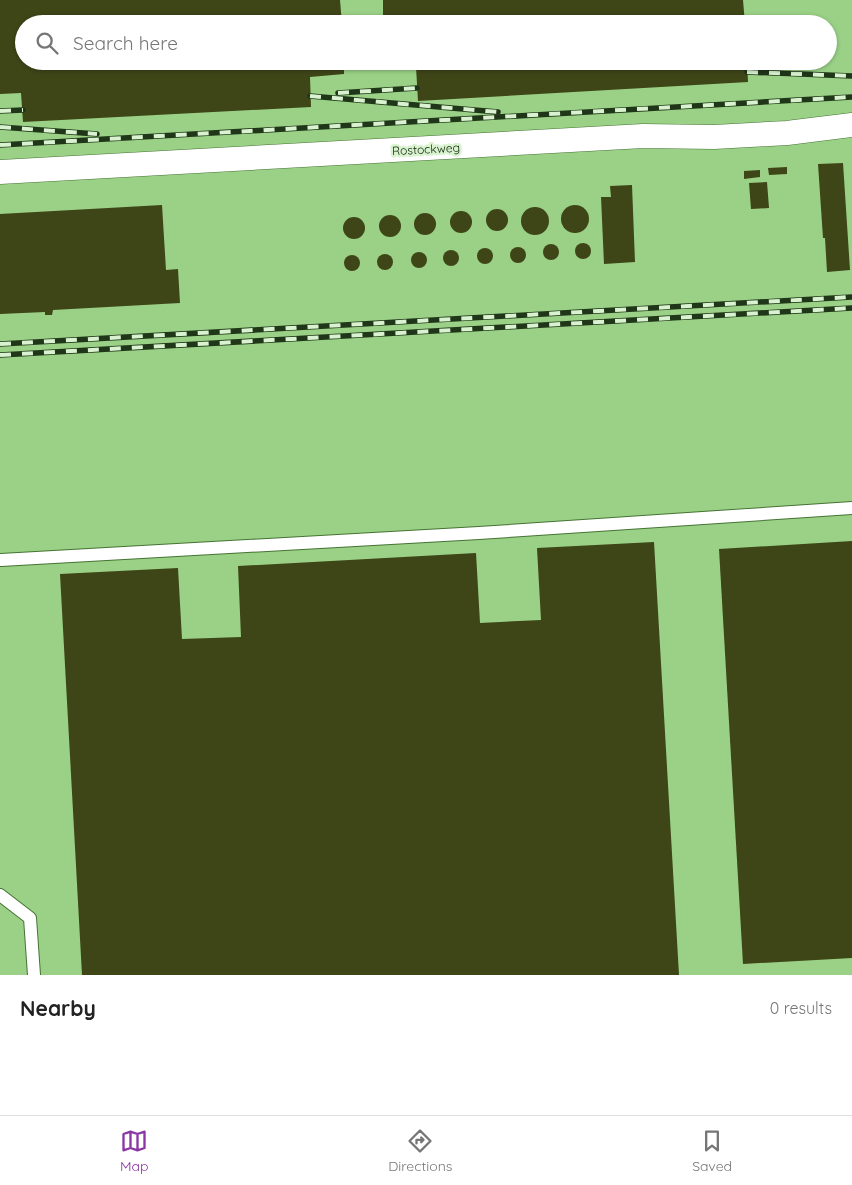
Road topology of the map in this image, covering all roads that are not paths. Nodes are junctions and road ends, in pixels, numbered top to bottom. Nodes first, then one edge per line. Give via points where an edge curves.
1 (852, 125) edge
2 (0, 172) edge
3 (852, 508) edge
4 (1, 560) edge
5 (0, 895) edge
6 (34, 975) edge

1 - 2 street, Rostockweg via 787,133 643,136
3 - 4 lane via 469,534
5 - 6 lane via 30,918

